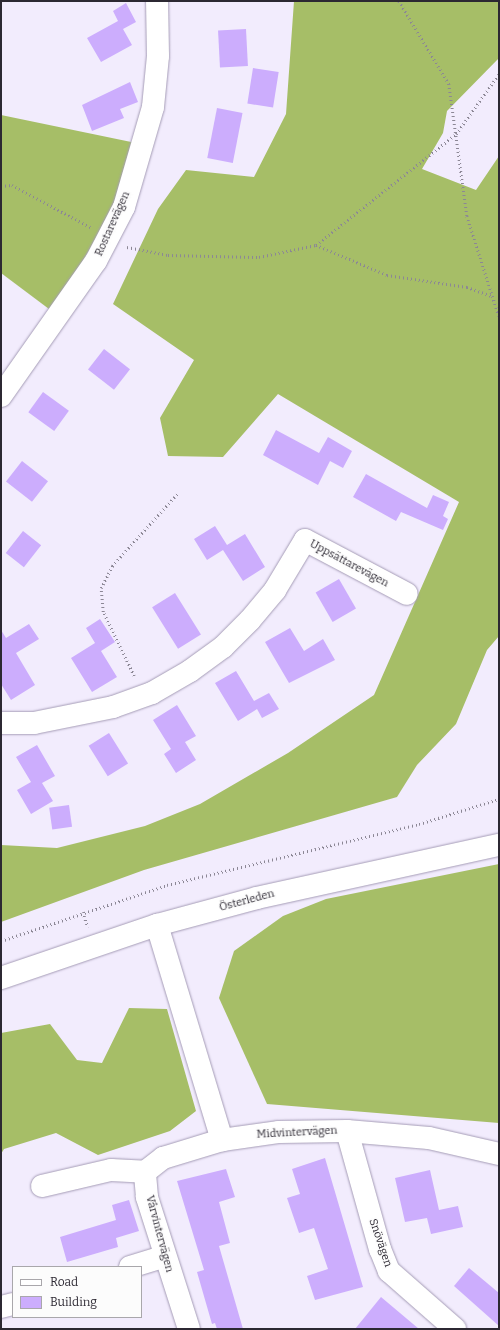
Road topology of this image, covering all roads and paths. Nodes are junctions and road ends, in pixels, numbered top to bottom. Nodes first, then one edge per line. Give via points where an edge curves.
1 (157, 1) edge
2 (399, 1) edge
3 (499, 74) edge
4 (456, 134) junction
5 (1, 186) edge
6 (107, 240) junction
7 (316, 245) junction
8 (492, 296) junction
9 (499, 316) edge
10 (1, 396) edge
11 (177, 494) dead end
12 (407, 594) dead end
13 (144, 696) junction
14 (1, 723) edge
15 (499, 799) edge
16 (499, 845) edge
17 (157, 925) junction
18 (1, 941) edge
19 (1, 978) edge
20 (347, 1131) junction
21 (222, 1140) junction
22 (499, 1154) edge
23 (146, 1172) junction
24 (42, 1186) dead end
25 (163, 1256) junction
26 (133, 1266) edge
27 (12, 1304) edge
28 (1, 1307) edge
29 (189, 1329) edge
30 (455, 1329) edge

1 - 6 street, Rostarevägen via 158,56 153,107 124,206
2 - 4 path via 449,84
3 - 4 path
4 - 7 path
4 - 8 path via 467,216
5 - 6 path via 12,185 53,204
6 - 7 path via 123,247 168,255 258,257
6 - 10 street, Rostarevägen via 65,310
7 - 8 path via 387,275 467,287
8 - 9 path
11 - 13 path via 112,566 100,588 103,612
12 - 13 street, Uppsättarevägen via 305,540 275,590 223,647 190,671
13 - 14 street, Uppsättarevägen via 74,717
15 - 18 path via 406,827 167,885
16 - 17 street, Österleden via 331,880
17 - 19 street, Österleden
17 - 21 street
20 - 21 street, Midvintervägen via 279,1132
20 - 22 street, Midvintervägen via 429,1138
20 - 30 street, Snövägen via 380,1249 389,1271
21 - 23 street via 162,1158
23 - 24 street via 111,1170
23 - 25 street, Vårvintervägen via 147,1197
25 - 26 street
25 - 29 street, Vårvintervägen
27 - 28 street

